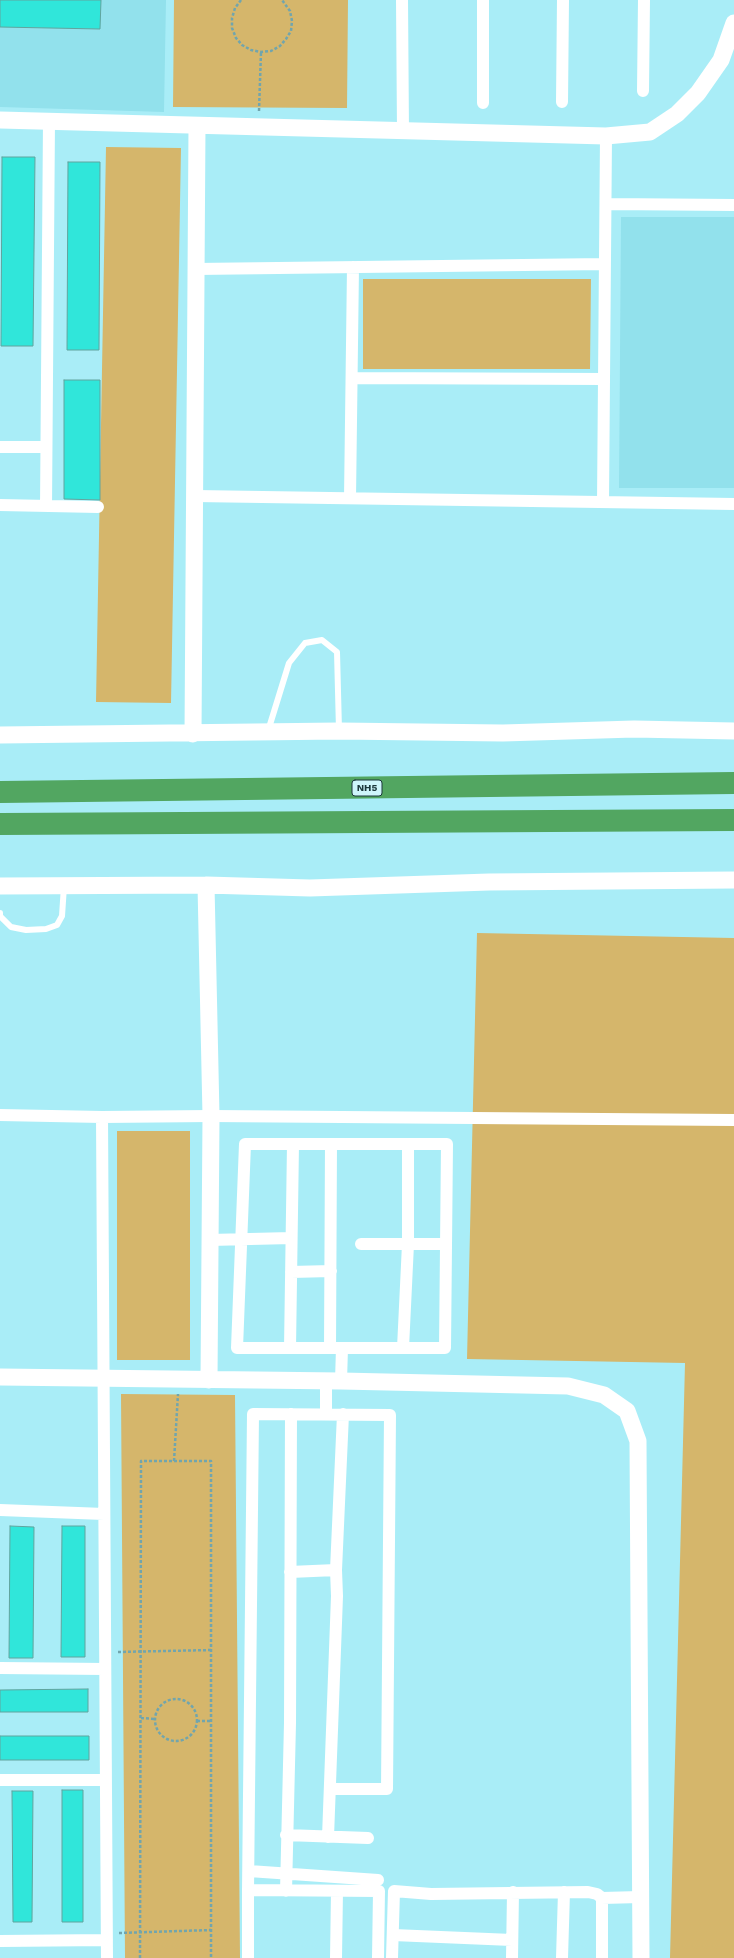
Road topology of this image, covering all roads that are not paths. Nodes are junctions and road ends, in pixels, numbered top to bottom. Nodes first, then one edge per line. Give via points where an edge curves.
1 (402, 0) edge
2 (483, 0) edge
3 (563, 0) edge
4 (644, 0) edge
5 (734, 24) edge
6 (643, 91) dead end
7 (562, 102) dead end
8 (483, 103) dead end
9 (0, 120) edge
10 (48, 121) junction
11 (197, 126) junction
12 (403, 131) junction
13 (606, 136) junction
14 (606, 204) junction
15 (734, 205) edge
16 (605, 264) junction
17 (353, 267) junction
18 (196, 269) junction
19 (352, 378) junction
20 (604, 379) junction
21 (0, 446) edge
22 (46, 447) junction
23 (195, 496) junction
24 (350, 498) junction
25 (603, 502) junction
26 (734, 504) edge
27 (0, 505) edge
28 (46, 506) junction
29 (98, 507) dead end
30 (734, 731) edge
31 (267, 732) junction
32 (339, 732) junction
33 (193, 734) junction
34 (0, 735) edge
35 (734, 783) edge
36 (0, 792) edge
37 (734, 820) edge
38 (0, 824) edge
39 (734, 880) edge
40 (206, 885) junction
41 (0, 886) edge
42 (64, 886) junction
43 (0, 890) edge
44 (0, 913) edge
45 (0, 1115) edge
46 (211, 1116) junction
47 (102, 1117) junction
48 (734, 1120) edge
49 (293, 1144) junction
50 (332, 1144) junction
51 (408, 1144) junction
52 (291, 1238) junction
53 (210, 1240) junction
54 (241, 1240) junction
55 (361, 1244) dead end
56 (408, 1244) junction
57 (446, 1244) junction
58 (331, 1271) junction
59 (291, 1272) junction
60 (290, 1348) junction
61 (336, 1348) junction
62 (403, 1348) junction
63 (0, 1377) edge
64 (103, 1379) junction
65 (209, 1380) junction
66 (334, 1381) junction
67 (291, 1414) junction
68 (326, 1414) junction
69 (343, 1414) junction
70 (0, 1510) edge
71 (104, 1514) junction
72 (336, 1570) junction
73 (290, 1572) junction
74 (0, 1668) edge
75 (105, 1669) junction
76 (0, 1780) edge
77 (106, 1780) junction
78 (330, 1789) junction
79 (286, 1836) junction
80 (328, 1837) junction
81 (368, 1838) dead end
82 (249, 1871) junction
83 (286, 1874) junction
84 (378, 1880) dead end
85 (248, 1890) junction
86 (286, 1890) junction
87 (337, 1891) junction
88 (513, 1892) junction
89 (564, 1892) junction
90 (640, 1897) junction
91 (602, 1898) junction
92 (393, 1935) junction
93 (107, 1937) junction
94 (512, 1940) junction
95 (0, 1941) edge
96 (107, 1958) edge
97 (248, 1958) edge
98 (336, 1958) edge
99 (378, 1958) edge
100 (392, 1958) edge
101 (512, 1958) edge
102 (562, 1958) edge
103 (602, 1958) edge
104 (641, 1958) edge

1 - 12 street
2 - 8 street
3 - 7 street
4 - 6 street
5 - 13 street via 721,60 698,93 676,114 650,132
9 - 10 street
10 - 11 street
10 - 22 street
11 - 12 street
11 - 18 street
12 - 13 street
13 - 14 street
14 - 15 street
14 - 16 street
16 - 17 street
16 - 20 street
17 - 18 street
17 - 19 street
18 - 23 street
19 - 20 street
19 - 24 street
20 - 25 street
21 - 22 street
22 - 28 street
23 - 24 street
23 - 33 street
24 - 25 street
25 - 26 street
27 - 28 street
28 - 29 street
30 - 32 street via 634,729 504,733
31 - 32 street
31 - 32 lane via 290,663 305,643 322,640 337,652
31 - 33 street
33 - 34 street
35 - 36 highway, NH5
37 - 38 highway
39 - 40 street via 489,882 310,888
40 - 42 street
40 - 46 street
41 - 42 street
41 - 43 lane
42 - 44 lane via 62,916 57,925 46,929 11,927
45 - 47 street
46 - 47 street
46 - 48 street
46 - 53 street
47 - 64 street
49 - 50 street
49 - 52 street
49 - 54 street via 244,1144
50 - 51 street
50 - 58 street
51 - 56 street
51 - 57 street via 446,1144
52 - 54 street
52 - 59 street
53 - 54 street
53 - 65 street
54 - 60 street via 237,1348
55 - 56 street
56 - 57 street
56 - 62 street
57 - 62 street via 446,1348
58 - 59 street
58 - 61 street
59 - 60 street
60 - 61 street
61 - 62 street
61 - 66 street
63 - 64 street
64 - 65 street
64 - 71 street
65 - 66 street
66 - 68 street
66 - 90 street via 568,1386 604,1395 627,1411 638,1441
67 - 68 street
67 - 73 street
67 - 82 street via 253,1414
68 - 69 street
69 - 72 street
69 - 78 street via 390,1415 387,1789
70 - 71 street
71 - 75 street
72 - 73 street
72 - 78 street
73 - 79 street via 290,1723
74 - 75 street
75 - 77 street
76 - 77 street
77 - 93 street
78 - 80 street
79 - 80 street
79 - 83 street
80 - 81 street
82 - 83 street
82 - 85 street
83 - 84 street
83 - 86 street
85 - 86 street
85 - 97 street
86 - 87 street
87 - 98 street
87 - 99 street via 379,1891
88 - 89 street
88 - 92 street via 431,1894 394,1891
88 - 94 street
89 - 91 street via 588,1892
89 - 102 street
90 - 91 street
90 - 104 street
91 - 103 street
92 - 94 street
92 - 100 street
93 - 95 street
93 - 96 street
94 - 101 street

